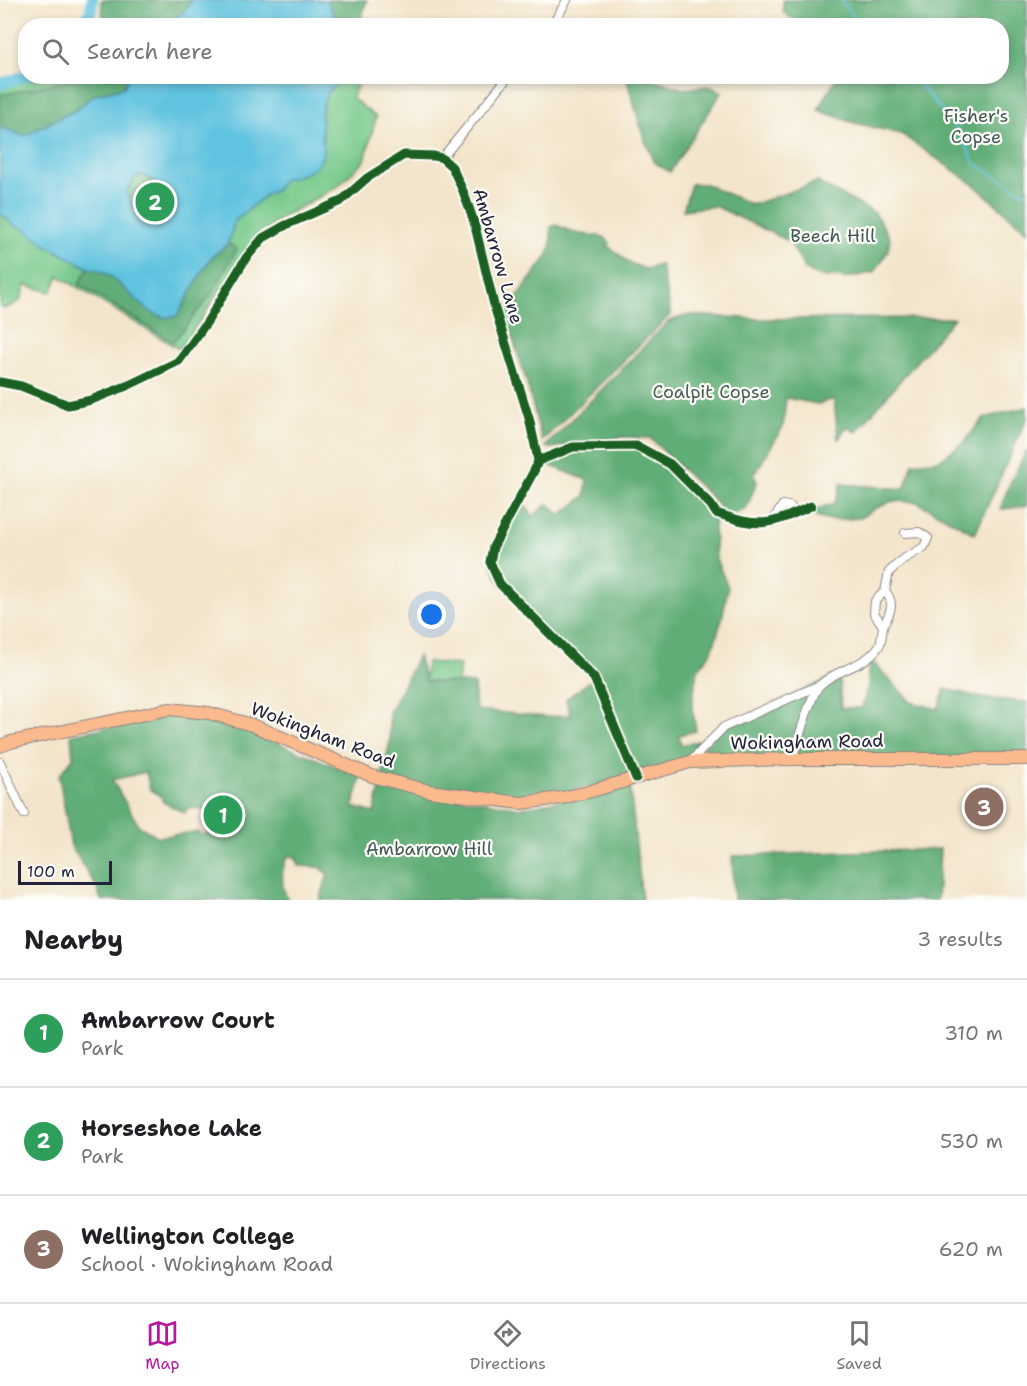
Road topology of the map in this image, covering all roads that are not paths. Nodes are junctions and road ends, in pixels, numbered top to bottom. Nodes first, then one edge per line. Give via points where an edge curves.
1 (567, 0) edge
2 (557, 18) edge
3 (502, 84) edge
4 (442, 158) junction
5 (0, 382) edge
6 (538, 461) junction
7 (811, 506) dead end
8 (794, 514) junction
9 (771, 523) junction
10 (905, 533) dead end
11 (885, 591) junction
12 (883, 626) junction
13 (820, 685) junction
14 (0, 746) edge
15 (792, 759) junction
16 (1027, 759) edge
17 (0, 762) edge
18 (690, 762) junction
19 (636, 778) junction
20 (24, 814) dead end

1 - 2 street
3 - 4 street
4 - 5 street via 404,155 367,178 341,201 263,238 179,361 129,386 68,405
4 - 6 street, Ambarrow Lane via 456,174 474,222
6 - 9 street via 573,447 637,446 670,464 716,513 740,521
6 - 19 street via 493,547 490,562 500,584 594,678
7 - 8 street
8 - 9 street
8 - 9 street via 783,505
10 - 11 street via 919,532 928,538 924,547 889,572
11 - 12 street via 892,606
11 - 12 street via 874,601 874,613
12 - 13 street via 877,649 859,664
13 - 15 street
13 - 18 street via 724,727
14 - 19 main road, Wokingham Road via 169,709 208,713 252,725 372,777 429,791 521,803 579,794
15 - 16 main road, Wokingham Road
15 - 18 main road, Wokingham Road
17 - 20 street
18 - 19 main road, Wokingham Road

